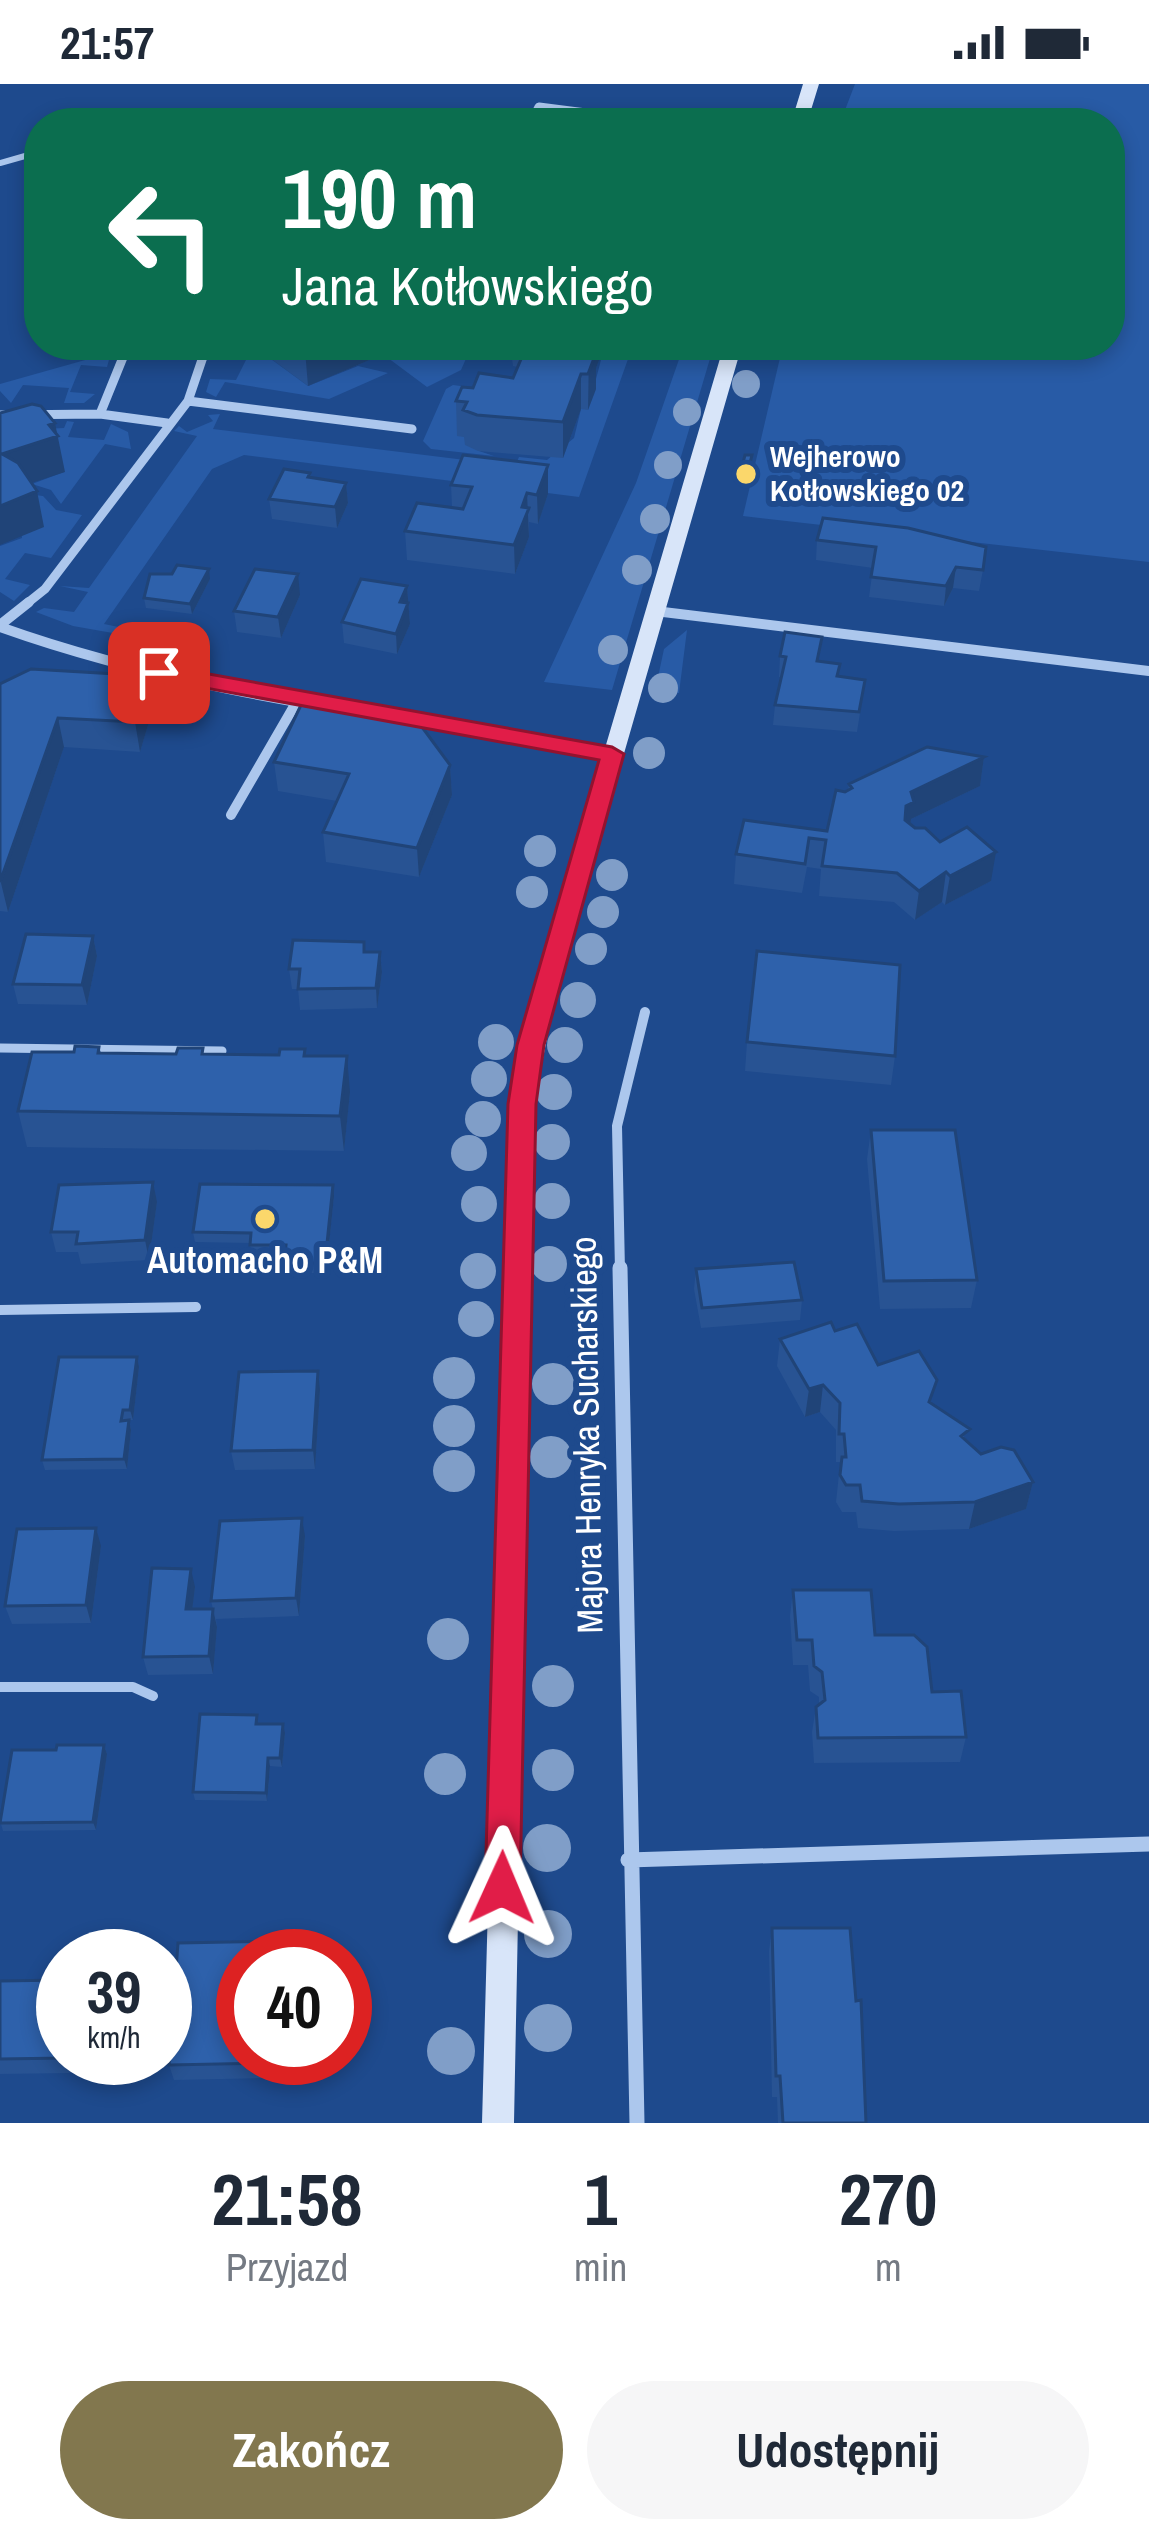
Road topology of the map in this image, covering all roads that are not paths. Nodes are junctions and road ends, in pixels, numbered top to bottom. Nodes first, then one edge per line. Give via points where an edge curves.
1 (122, 360) edge
2 (203, 360) edge
3 (729, 360) edge
4 (188, 401) junction
5 (100, 414) junction
6 (0, 415) edge
7 (166, 423) junction
8 (412, 429) dead end
9 (655, 611) junction
10 (0, 626) edge
11 (1149, 671) edge
12 (297, 701) junction
13 (612, 754) junction
14 (231, 815) dead end
15 (645, 1012) dead end
16 (0, 1048) edge
17 (222, 1051) edge
18 (196, 1307) dead end
19 (0, 1310) edge
20 (0, 1687) edge
21 (153, 1696) dead end
22 (1149, 1844) edge
23 (628, 1860) junction
24 (498, 2123) edge
25 (637, 2123) edge

1 - 5 street
2 - 4 street
3 - 9 street, Majora Henryka Sucharskiego
4 - 7 street
4 - 8 street
5 - 6 street
5 - 7 street
7 - 10 street via 45,589
9 - 11 street
9 - 13 street, Majora Henryka Sucharskiego
10 - 12 street via 93,659
12 - 13 street
12 - 14 street
13 - 24 street, Majora Henryka Sucharskiego via 530,1045 522,1104
15 - 23 street, Majora Henryka Sucharskiego via 617,1126
16 - 17 lane
18 - 19 lane
20 - 21 lane via 138,1682
22 - 23 street
23 - 25 street, Majora Henryka Sucharskiego

